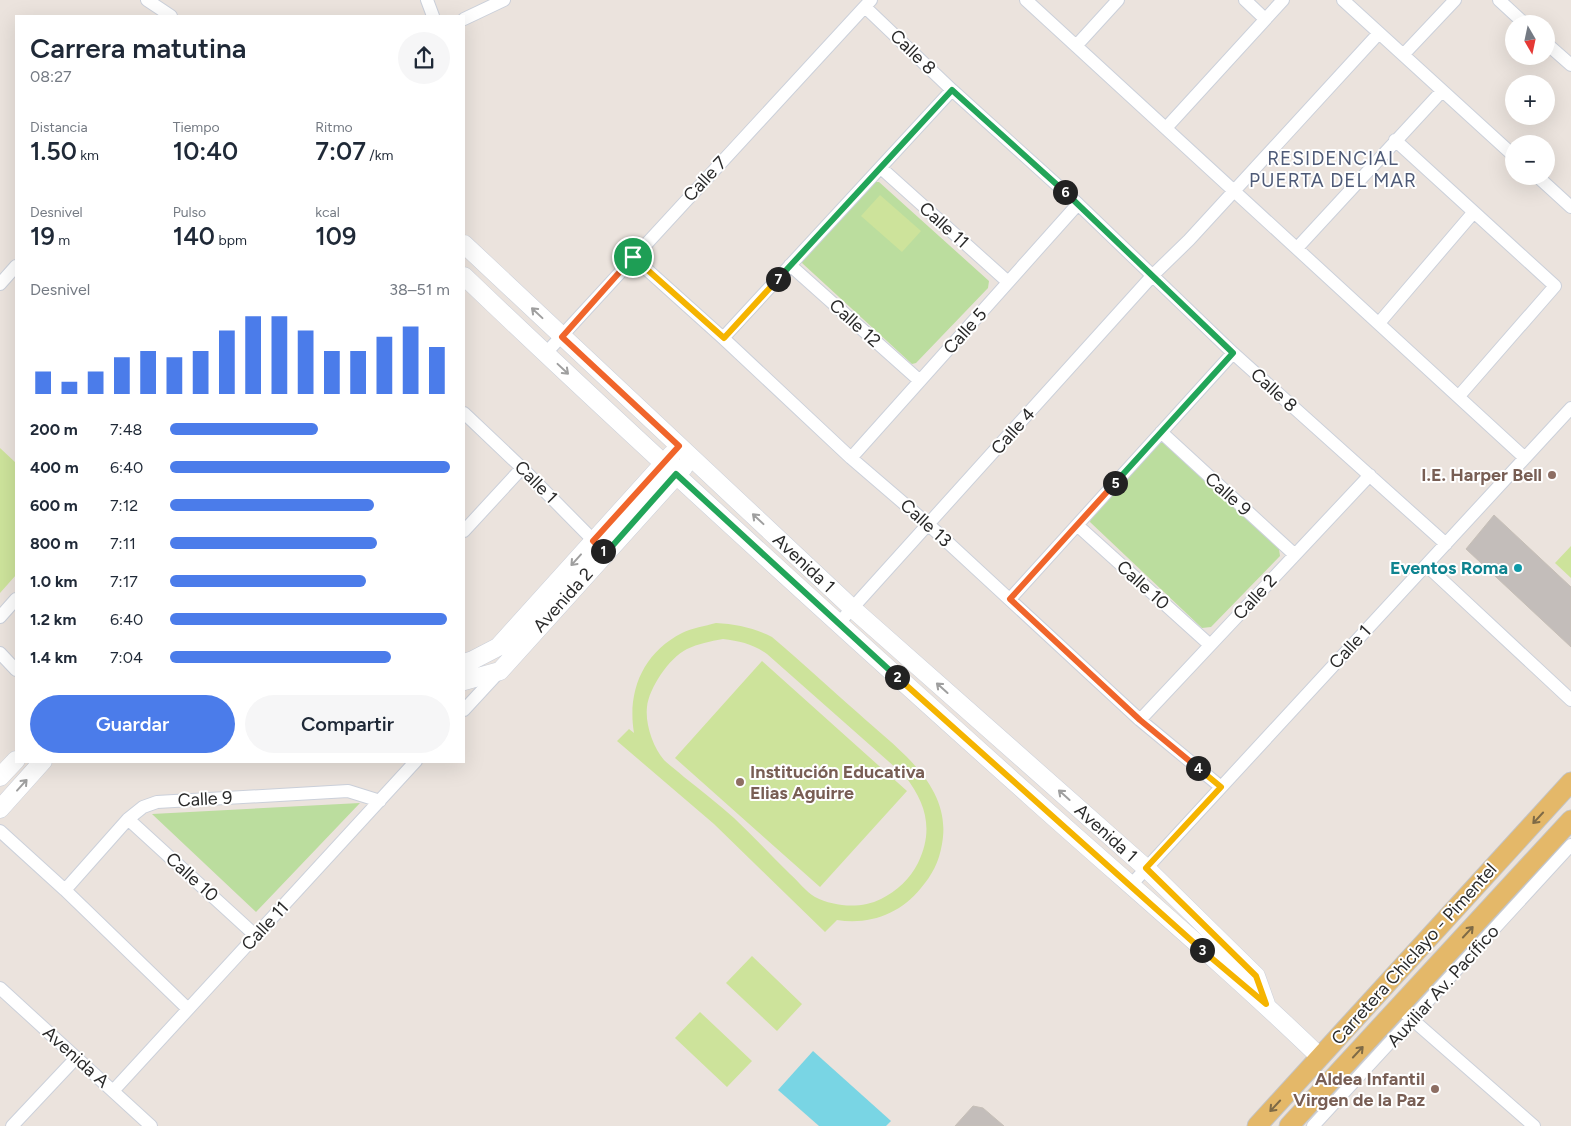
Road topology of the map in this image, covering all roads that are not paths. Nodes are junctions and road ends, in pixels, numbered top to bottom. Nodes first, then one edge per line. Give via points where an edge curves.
1 (147, 0) edge
2 (427, 0) edge
3 (504, 0) edge
4 (1026, 0) edge
5 (1118, 0) edge
6 (1245, 0) edge
7 (1283, 0) edge
8 (1343, 0) edge
9 (1455, 0) edge
10 (1499, 0) edge
11 (868, 3) edge
12 (170, 15) edge
13 (433, 15) edge
14 (1515, 15) edge
15 (465, 19) edge
16 (1266, 19) junction
17 (1379, 33) junction
18 (1076, 46) junction
19 (1555, 51) edge
20 (1403, 55) junction
21 (1571, 66) edge
22 (952, 90) junction
23 (1442, 91) junction
24 (1166, 128) junction
25 (1395, 140) junction
26 (1505, 148) edge
27 (881, 168) junction
28 (1547, 185) edge
29 (1234, 190) junction
30 (1078, 204) junction
31 (1571, 207) edge
32 (1473, 213) junction
33 (465, 245) edge
34 (1298, 247) junction
35 (633, 257) junction
36 (790, 265) junction
37 (15, 267) edge
38 (1153, 275) junction
39 (465, 277) edge
40 (1008, 282) junction
41 (0, 284) edge
42 (1378, 323) junction
43 (562, 337) junction
44 (724, 338) junction
45 (546, 353) junction
46 (1233, 353) junction
47 (920, 381) junction
48 (1459, 396) junction
49 (1571, 408) edge
50 (465, 413) edge
51 (1161, 432) junction
52 (679, 446) junction
53 (693, 458) junction
54 (852, 458) junction
55 (1525, 458) junction
56 (522, 468) junction
57 (670, 468) junction
58 (1370, 474) junction
59 (929, 525) junction
60 (1077, 525) junction
61 (465, 530) edge
62 (1446, 544) junction
63 (599, 547) junction
64 (1295, 555) junction
65 (1426, 566) junction
66 (1010, 599) junction
67 (15, 600) edge
68 (852, 608) junction
69 (0, 617) edge
70 (838, 624) junction
71 (1210, 646) junction
72 (0, 653) edge
73 (465, 663) edge
74 (15, 669) edge
75 (500, 671) junction
76 (465, 681) edge
77 (1571, 700) edge
78 (465, 709) edge
79 (1140, 720) junction
80 (15, 761) edge
81 (42, 763) edge
82 (414, 763) edge
83 (0, 777) edge
84 (1571, 782) edge
85 (1221, 787) junction
86 (380, 801) junction
87 (0, 809) edge
88 (128, 819) junction
89 (1571, 820) edge
90 (0, 831) edge
91 (1571, 845) edge
92 (1146, 868) junction
93 (1130, 886) junction
94 (65, 890) junction
95 (256, 936) junction
96 (1398, 971) junction
97 (1417, 988) junction
98 (2, 995) edge
99 (1266, 1004) junction
100 (188, 1009) junction
101 (1406, 1014) junction
102 (1320, 1057) junction
103 (76, 1058) junction
104 (113, 1091) junction
105 (12, 1126) edge
106 (150, 1126) edge
107 (1256, 1126) edge
108 (1289, 1126) edge
109 (1313, 1126) edge
110 (1534, 1126) edge

1 - 12 street
2 - 13 street
3 - 15 street
4 - 18 street
5 - 18 street
6 - 16 street
7 - 16 street
8 - 17 street
9 - 20 street
10 - 14 street
11 - 22 street, Calle 8
11 - 35 street, Calle 7
16 - 24 street
17 - 20 street
17 - 29 street, Calle 4
18 - 24 street
19 - 21 street
20 - 23 street
22 - 27 street
22 - 30 street, Calle 8
23 - 25 street
23 - 26 street
24 - 29 street
25 - 32 street
25 - 34 street
27 - 36 street
27 - 40 street, Calle 11
28 - 31 street
29 - 34 street
29 - 38 street, Calle 4
30 - 38 street, Calle 8
30 - 40 street, Calle 5
32 - 42 street
32 - 48 street via 1554,286
43 -> 33 street, Avenida 1
34 - 42 street
35 - 43 street, Calle 7
35 - 44 street, Calle 13
36 - 44 street
36 - 47 street, Calle 12
37 - 41 street
38 - 46 street, Calle 8
38 - 59 street, Calle 4
39 - 45 street, Avenida 1
40 - 47 street, Calle 5
42 - 48 street
43 - 45 street, Calle 7
43 - 52 street, Avenida 1
44 - 54 street, Calle 13
45 -> 57 street, Avenida 1
46 - 51 street
46 - 58 street, Calle 8
47 - 54 street, Calle 5
48 - 55 street
49 - 55 street, Calle 1
50 - 56 street, Calle 1
51 - 60 street
51 - 64 street, Calle 9
52 - 53 street, Avenida 1
52 - 57 street, Avenida 2
53 - 57 street, Avenida 2
68 -> 53 street, Avenida 1
54 - 59 street, Calle 13
55 - 62 street, Calle 1
56 - 61 street
56 - 63 street, Calle 1
57 - 63 street, Avenida 2
57 - 70 street, Avenida 1
58 - 62 street, Calle 8
58 - 64 street, Calle 2
59 - 66 street, Calle 13
59 - 68 street, Calle 4
60 - 66 street
60 - 71 street, Calle 10
62 - 65 street, Calle 1
63 -> 73 street, Avenida 2 via 498,647
63 - 75 street, Avenida 2
64 - 71 street, Calle 2
65 - 77 street
65 - 85 street, Calle 1
66 - 79 street, Calle 13
67 - 69 street
68 - 70 street, Calle 4
92 -> 68 street, Avenida 1
70 - 93 street, Avenida 1
71 - 79 street, Calle 2
72 - 74 street
75 - 76 street
75 - 78 street
79 - 85 street, Calle 13
80 - 83 street
87 -> 81 street
82 - 86 street, Calle 11
84 -> 96 main road, Carretera Chiclayo - Pimentel
85 - 92 street, Calle 1
86 - 88 street, Calle 9 via 348,791 157,802 143,807
86 - 95 street, Calle 11
88 - 94 street, Calle 9
88 - 95 street, Calle 10
97 -> 89 main road, Carretera Chiclayo - Pimentel
90 - 94 street
91 - 101 street, Auxiliar Av. Pacífico
92 - 93 street, Calle 1
92 - 99 street, Avenida 1 via 1256,976
93 - 99 street, Avenida 1
94 - 100 street
95 - 100 street, Calle 11
96 - 97 main road via 1412,973
96 - 102 main road, Carretera Chiclayo - Pimentel
97 - 101 main road, Carretera Chiclayo - Pimentel
98 - 103 street, Avenida A
99 - 102 street
100 - 104 street, Calle 11
108 -> 101 main road, Carretera Chiclayo - Pimentel
101 - 109 street, Auxiliar Av. Pacífico
101 - 110 street
102 -> 107 main road, Carretera Chiclayo - Pimentel
103 - 104 street, Avenida A
103 - 105 street
104 - 106 street, Avenida A

